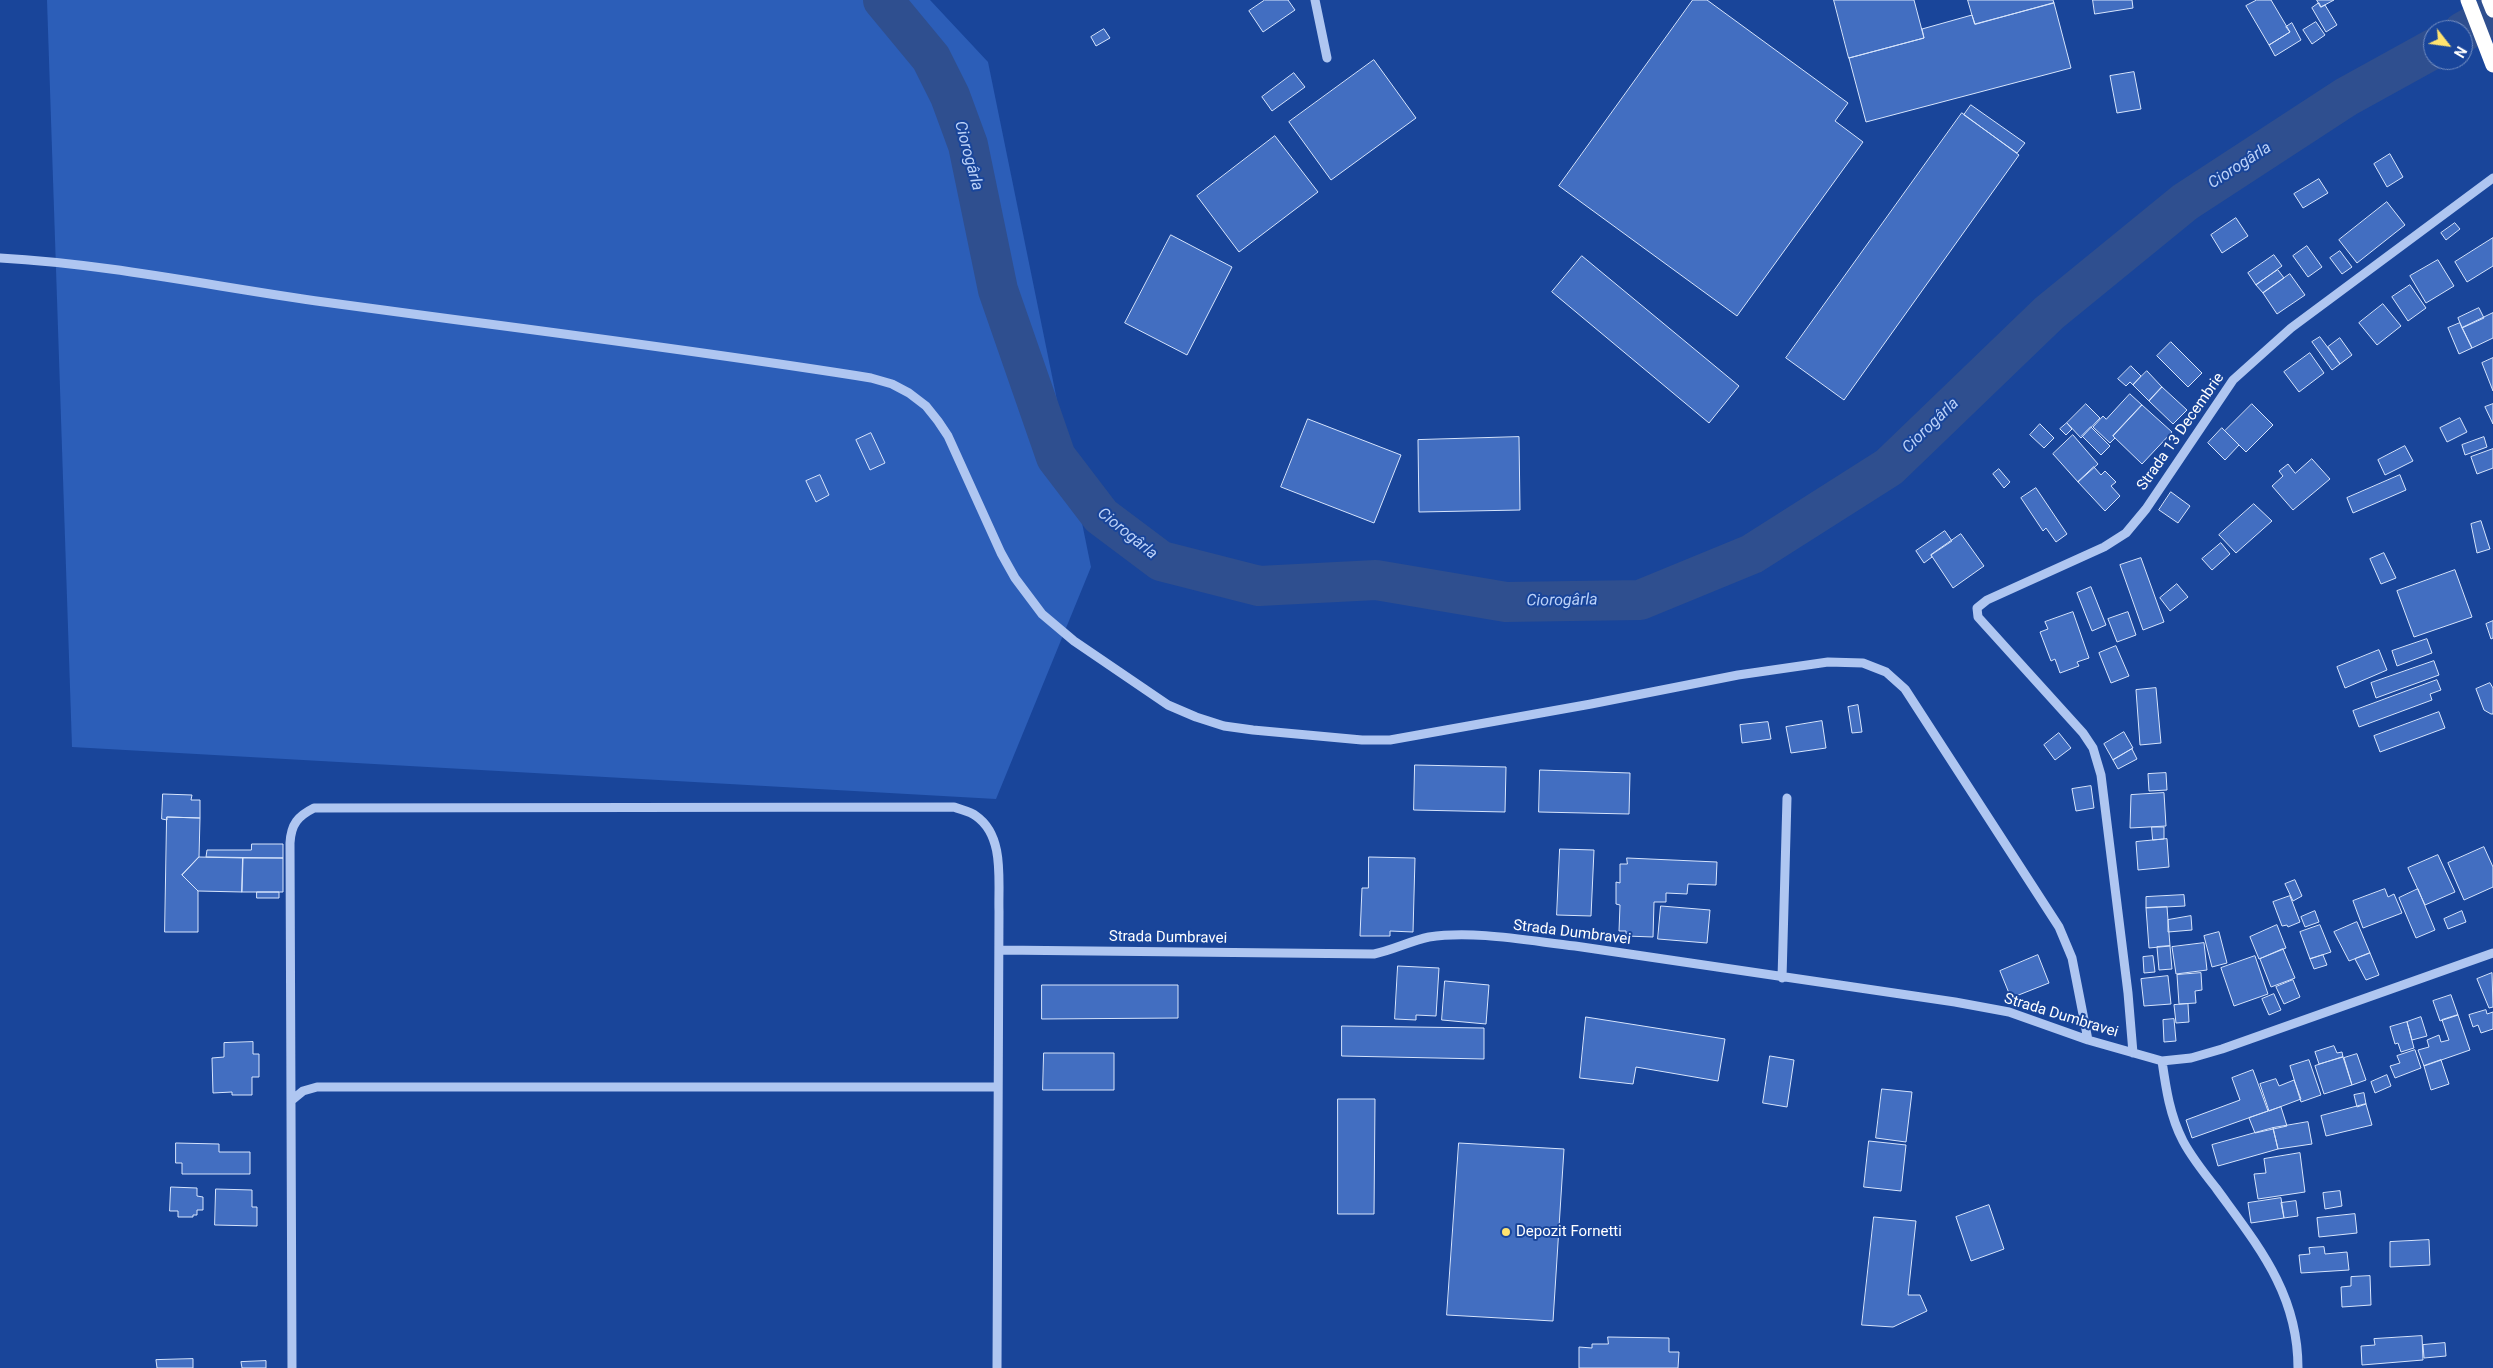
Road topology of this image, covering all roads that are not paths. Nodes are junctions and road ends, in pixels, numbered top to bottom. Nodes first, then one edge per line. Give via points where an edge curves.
1 (1315, 0) edge
2 (2468, 0) edge
3 (2489, 0) edge
4 (2493, 10) edge
5 (1327, 58) dead end
6 (2493, 65) edge
7 (2493, 178) edge
8 (0, 258) edge
9 (1977, 608) joint
10 (1787, 798) dead end
11 (999, 950) junction
12 (2493, 953) edge
13 (1782, 978) junction
14 (2088, 1040) junction
15 (2133, 1053) junction
16 (2162, 1061) junction
17 (996, 1087) junction
18 (292, 1100) junction
19 (292, 1368) edge
20 (997, 1368) edge
21 (2298, 1368) edge

1 - 5 street
2 - 6 highway
3 - 4 highway
7 - 9 street, Strada 13 Decembrie via 2291,328 2233,380 2146,509 2126,533 2104,547 1987,600
8 - 14 street via 165,276 323,302 647,343 892,384 926,406 948,436 1001,553 1042,614 1074,641 1168,705 1224,726 1390,740 1738,675 1828,662 1851,661 1874,666 1896,680 1923,714 2059,927 2072,958
9 - 15 street, Strada Dumbravei via 1978,617 2093,748 2103,794
10 - 13 street
11 - 13 street, Strada Dumbravei via 1374,954 1430,937 1466,936 1574,946
11 - 17 street
11 - 18 street via 996,850 992,833 975,814 954,807 314,808 302,815 291,831
12 - 16 street, Strada Dumbravei via 2222,1049 2191,1058
13 - 14 street, Strada Dumbravei via 2010,1012
14 - 15 street, Strada Dumbravei
15 - 16 street, Strada Dumbravei
16 - 21 street via 2167,1096 2182,1140 2249,1234 2280,1286 2295,1323
17 - 18 street via 317,1088 303,1091
17 - 20 street
18 - 19 street

